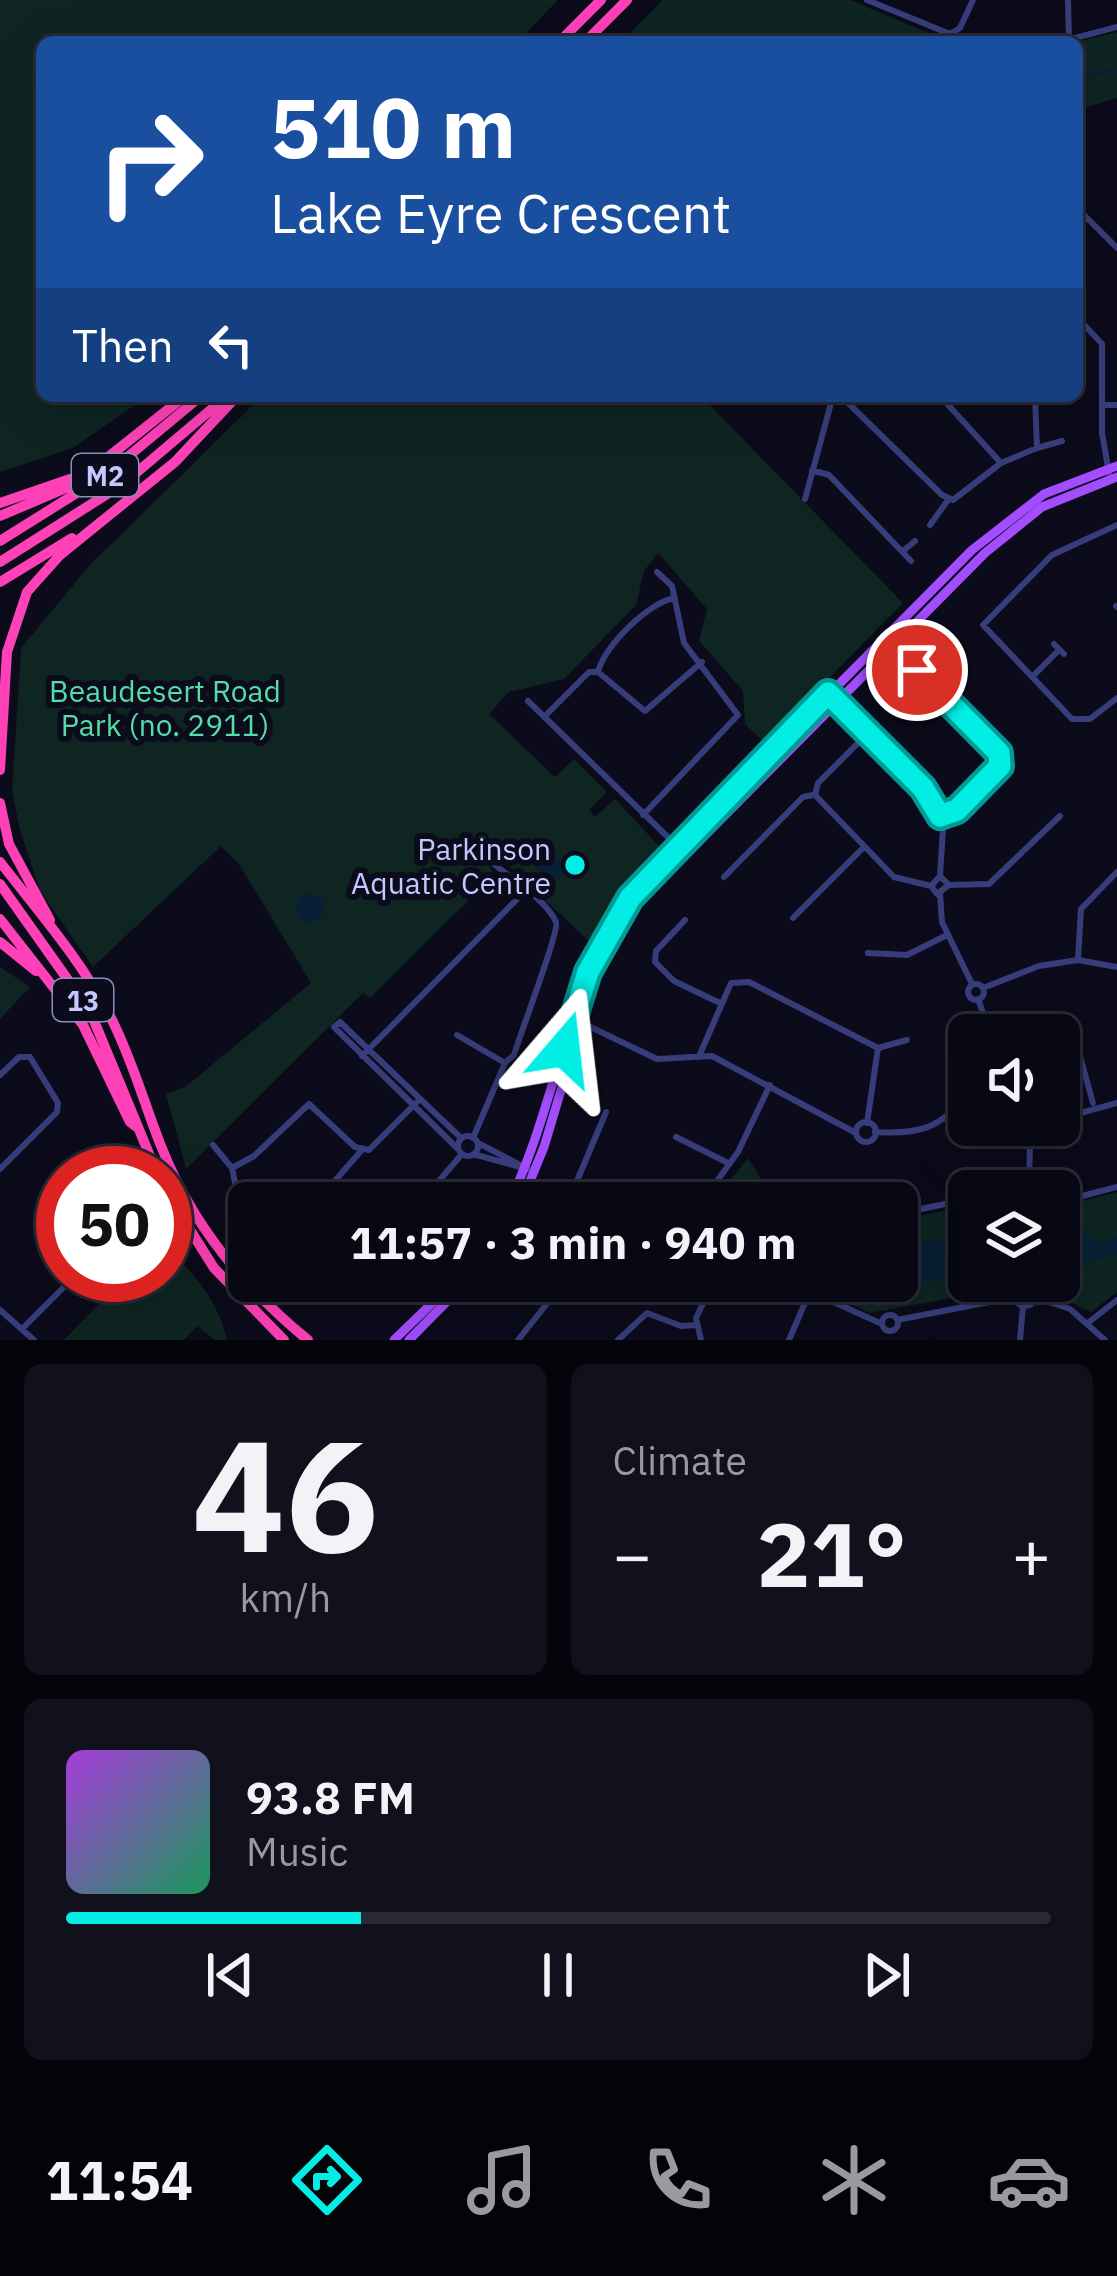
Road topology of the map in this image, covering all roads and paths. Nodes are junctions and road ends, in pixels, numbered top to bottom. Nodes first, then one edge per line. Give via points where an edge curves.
1 (602, 0) edge
2 (627, 0) edge
3 (867, 0) edge
4 (974, 0) edge
5 (1068, 0) edge
6 (892, 4) edge
7 (1117, 26) edge
8 (957, 33) junction
9 (565, 36) edge
10 (591, 36) edge
11 (959, 36) edge
12 (1065, 36) edge
13 (1080, 36) edge
14 (1083, 213) edge
15 (1117, 220) edge
16 (1106, 231) junction
17 (1117, 248) edge
18 (1083, 323) edge
19 (178, 402) edge
20 (194, 402) edge
21 (219, 402) edge
22 (231, 402) edge
23 (835, 402) edge
24 (843, 402) edge
25 (945, 402) edge
26 (1035, 402) edge
27 (1102, 405) junction
28 (1117, 405) edge
29 (1062, 441) dead end
30 (1037, 448) junction
31 (110, 458) junction
32 (1001, 463) junction
33 (812, 470) junction
34 (1113, 472) edge
35 (805, 499) dead end
36 (948, 500) junction
37 (0, 503) edge
38 (125, 504) junction
39 (0, 516) edge
40 (930, 525) dead end
41 (1117, 525) edge
42 (0, 541) edge
43 (915, 541) dead end
44 (903, 551) junction
45 (911, 560) dead end
46 (0, 562) edge
47 (657, 572) dead end
48 (0, 582) edge
49 (675, 598) junction
50 (1059, 650) dead end
51 (702, 662) junction
52 (917, 670) dead end
53 (598, 671) junction
54 (1034, 674) junction
55 (832, 697) junction
56 (1117, 698) edge
57 (528, 701) dead end
58 (544, 717) junction
59 (868, 733) junction
60 (0, 770) edge
61 (814, 795) junction
62 (0, 803) edge
63 (643, 815) junction
64 (940, 816) junction
65 (1060, 816) dead end
66 (865, 847) junction
67 (680, 849) junction
68 (0, 862) edge
69 (494, 864) dead end
70 (1117, 872) edge
71 (940, 876) junction
72 (724, 877) dead end
73 (0, 884) edge
74 (949, 885) junction
75 (931, 886) junction
76 (525, 891) junction
77 (940, 895) junction
78 (793, 918) dead end
79 (0, 919) edge
80 (686, 920) dead end
81 (50, 926) junction
82 (946, 935) junction
83 (0, 942) edge
84 (868, 953) dead end
85 (1078, 960) junction
86 (1117, 967) edge
87 (972, 985) junction
88 (57, 988) junction
89 (983, 988) junction
90 (978, 999) junction
91 (722, 1004) junction
92 (983, 1014) edge
93 (577, 1022) junction
94 (457, 1035) dead end
95 (908, 1040) dead end
96 (878, 1048) junction
97 (365, 1053) junction
98 (700, 1054) junction
99 (1080, 1056) edge
100 (505, 1063) junction
101 (0, 1076) edge
102 (770, 1085) junction
103 (1117, 1102) edge
104 (416, 1104) junction
105 (1094, 1105) junction
106 (1080, 1111) edge
107 (606, 1112) dead end
108 (948, 1118) edge
109 (867, 1123) junction
110 (140, 1130) junction
111 (875, 1132) junction
112 (856, 1133) junction
113 (676, 1137) dead end
114 (461, 1138) junction
115 (475, 1140) junction
116 (213, 1145) dead end
117 (146, 1146) edge
118 (361, 1151) junction
119 (460, 1152) junction
120 (472, 1154) junction
121 (725, 1162) junction
122 (0, 1168) edge
123 (232, 1168) junction
124 (531, 1170) junction
125 (235, 1182) edge
126 (334, 1182) edge
127 (439, 1182) edge
128 (523, 1182) edge
129 (527, 1182) edge
130 (581, 1182) edge
131 (718, 1182) edge
132 (1117, 1187) edge
133 (1080, 1197) edge
134 (948, 1203) edge
135 (918, 1210) edge
136 (192, 1233) edge
137 (1117, 1300) edge
138 (49, 1302) edge
139 (433, 1302) edge
140 (446, 1302) edge
141 (547, 1302) edge
142 (705, 1302) edge
143 (805, 1302) edge
144 (830, 1302) edge
145 (989, 1302) edge
146 (1019, 1302) edge
147 (1028, 1302) edge
148 (1046, 1302) edge
149 (1023, 1306) junction
150 (0, 1310) edge
151 (1089, 1322) junction
152 (696, 1325) junction
153 (22, 1329) junction
154 (885, 1332) edge
155 (517, 1338) edge
156 (34, 1340) edge
157 (284, 1340) edge
158 (308, 1340) edge
159 (394, 1340) edge
160 (409, 1340) edge
161 (618, 1340) edge
162 (701, 1340) edge
163 (789, 1340) edge
164 (1020, 1340) edge
165 (1105, 1340) edge

1 - 9 highway
2 - 10 highway
3 - 6 street
4 - 8 street
5 - 12 street
6 - 8 street
7 - 13 street
8 - 11 street
14 - 16 street
15 - 16 street
16 - 17 street
18 - 27 street via 1102,344
19 - 31 highway
20 - 42 highway, M2 via 107,474
21 - 46 highway, M2 via 123,484
22 - 38 highway
23 - 33 street
24 - 36 street
25 - 32 street
26 - 30 street
27 - 28 street
27 - 34 street
29 - 30 street
30 - 32 street
31 - 37 highway
31 - 39 highway via 50,498
32 - 36 street
33 - 35 street
33 - 44 street via 829,475
34 - 55 main road via 1024,520
36 - 40 street
38 - 48 highway
38 - 60 highway via 60,554 19,606 7,652
41 - 54 street via 1052,555 984,620 986,632
43 - 44 street
44 - 45 street
47 - 49 street
49 - 51 street via 684,643
49 - 53 street via 660,601
50 - 54 street
51 - 53 street via 645,711
51 - 63 street via 737,719
52 - 64 street via 1002,760 957,810
53 - 58 street
54 - 56 street via 1072,719 1090,719
55 - 59 street
55 - 67 main road
57 - 58 street
58 - 63 street
59 - 61 street
59 - 64 street
61 - 66 street
61 - 72 street
62 - 81 highway via 9,844
63 - 67 street
64 - 71 street
65 - 74 street via 989,884
66 - 75 street via 902,881
66 - 78 street
67 - 93 main road via 623,924
68 - 81 highway, 13
69 - 76 street
70 - 85 street via 1078,915
71 - 74 street
71 - 75 street
73 - 110 highway, 13 via 89,1011
74 - 77 street
75 - 77 street
76 - 97 street
76 - 100 street via 554,918 557,933
77 - 82 street
79 - 88 highway
80 - 91 street via 656,951 656,962 674,981
81 - 158 highway, 13 via 120,1036 194,1214 241,1279
82 - 84 street via 908,956
82 - 87 street
83 - 88 highway
85 - 86 street
85 - 89 street
87 - 89 street
87 - 90 street via 968,995
88 - 110 highway
89 - 90 street
90 - 92 street
91 - 96 street via 740,979
91 - 98 street
93 - 98 street via 657,1058
93 - 124 main road
94 - 100 street
95 - 96 street
96 - 109 street
97 - 97 street via 334,1027 340,1022
97 - 104 street
98 - 102 street
99 - 105 street
100 - 115 street
101 - 122 street via 29,1057 58,1103
102 - 112 street
102 - 121 street via 738,1152
103 - 105 street
104 - 114 street
104 - 118 street
104 - 119 street
105 - 106 street
107 - 130 street
108 - 111 street via 922,1132
109 - 111 street
109 - 112 street
110 - 117 highway, 13
111 - 112 street via 864,1142
113 - 121 street
114 - 115 street
114 - 119 street
115 - 120 street
115 - 124 street
116 - 123 street
118 - 123 street via 306,1104
118 - 126 street
119 - 120 street
119 - 127 street
120 - 124 street
121 - 131 street
123 - 125 street
124 - 128 main road
124 - 129 main road
132 - 133 street
134 - 135 street
136 - 157 highway via 214,1268
137 - 151 street
138 - 153 street
139 - 159 main road
140 - 160 main road
141 - 155 street
142 - 152 street
143 - 163 street
144 - 154 street
145 - 154 street via 888,1316
146 - 149 street
147 - 149 street
148 - 151 street
149 - 164 street
150 - 153 street
151 - 165 street
152 - 161 street via 647,1313
152 - 162 street
153 - 156 street

